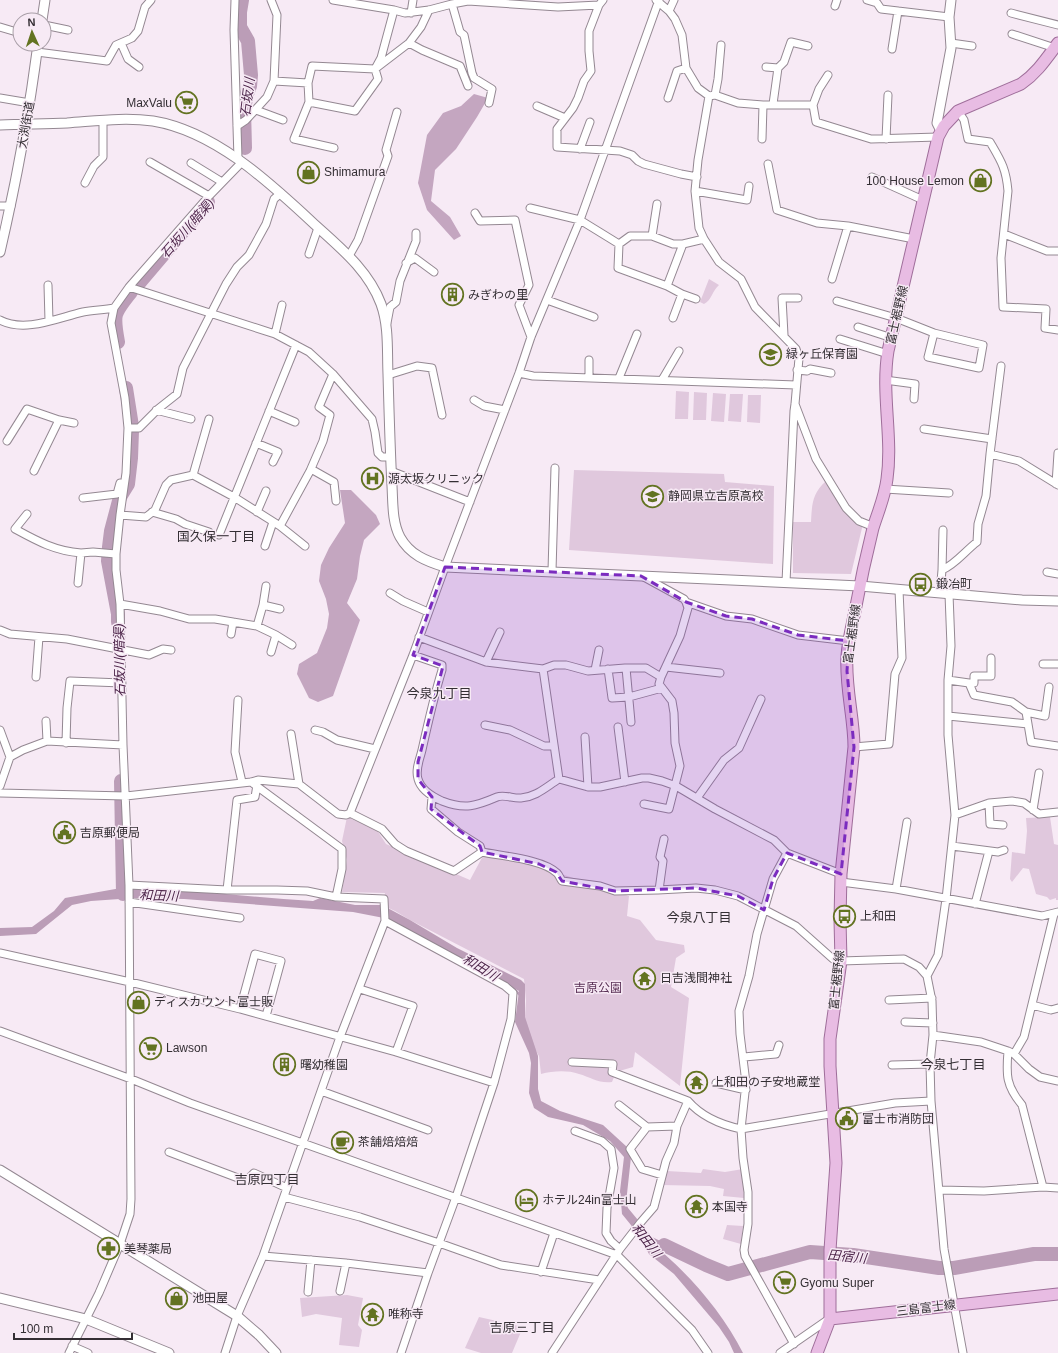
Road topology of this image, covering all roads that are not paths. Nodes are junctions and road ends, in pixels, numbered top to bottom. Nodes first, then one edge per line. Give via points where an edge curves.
1 (45, 0) edge
2 (151, 0) edge
3 (235, 0) edge
4 (271, 0) edge
5 (333, 0) edge
6 (414, 0) edge
7 (468, 0) edge
8 (674, 0) edge
9 (867, 0) edge
10 (951, 0) edge
11 (488, 1) edge
12 (658, 1) edge
13 (513, 2) edge
14 (601, 2) edge
15 (452, 4) junction
16 (394, 10) junction
17 (429, 10) junction
18 (669, 11) junction
19 (898, 11) junction
20 (43, 12) edge
21 (411, 13) junction
22 (1011, 13) dead end
23 (949, 17) junction
24 (1058, 25) edge
25 (52, 26) edge
26 (0, 27) edge
27 (68, 30) dead end
28 (12, 31) edge
29 (1012, 34) dead end
30 (121, 43) junction
31 (409, 43) junction
32 (951, 43) junction
33 (721, 44) dead end
34 (808, 46) dead end
35 (972, 46) dead end
36 (1056, 46) edge
37 (892, 49) dead end
38 (52, 51) edge
39 (37, 52) edge
40 (139, 67) dead end
41 (766, 67) dead end
42 (686, 68) junction
43 (778, 68) junction
44 (375, 69) junction
45 (828, 75) dead end
46 (274, 81) junction
47 (308, 83) junction
48 (468, 86) dead end
49 (712, 95) junction
50 (888, 95) dead end
51 (0, 98) edge
52 (668, 98) dead end
53 (309, 102) junction
54 (30, 103) junction
55 (489, 103) dead end
56 (773, 104) junction
57 (763, 105) junction
58 (813, 105) junction
59 (537, 106) dead end
60 (256, 110) junction
61 (958, 111) junction
62 (397, 112) dead end
63 (564, 118) junction
64 (103, 120) junction
65 (283, 120) dead end
66 (590, 122) dead end
67 (241, 123) junction
68 (27, 124) junction
69 (0, 125) edge
70 (939, 134) junction
71 (762, 139) dead end
72 (886, 139) junction
73 (334, 148) dead end
74 (580, 149) junction
75 (606, 150) junction
76 (240, 160) junction
77 (150, 162) dead end
78 (191, 163) dead end
79 (768, 164) dead end
80 (697, 177) junction
81 (872, 178) dead end
82 (222, 182) junction
83 (85, 183) dead end
84 (749, 186) dead end
85 (695, 191) junction
86 (280, 192) junction
87 (209, 196) junction
88 (923, 200) junction
89 (657, 204) dead end
90 (0, 206) edge
91 (11, 206) junction
92 (530, 208) dead end
93 (475, 213) dead end
94 (580, 220) junction
95 (848, 226) junction
96 (318, 228) junction
97 (416, 233) dead end
98 (1004, 234) junction
99 (652, 236) junction
100 (704, 239) junction
101 (914, 239) junction
102 (620, 244) junction
103 (683, 244) junction
104 (1058, 251) edge
105 (0, 252) edge
106 (309, 254) dead end
107 (349, 256) junction
108 (406, 263) junction
109 (434, 272) dead end
110 (832, 279) dead end
111 (48, 285) dead end
112 (667, 286) junction
113 (129, 287) junction
114 (682, 294) junction
115 (798, 298) dead end
116 (696, 299) dead end
117 (546, 300) junction
118 (837, 301) dead end
119 (282, 305) dead end
120 (114, 308) junction
121 (211, 313) junction
122 (594, 317) dead end
123 (673, 318) dead end
124 (896, 318) junction
125 (0, 320) edge
126 (49, 321) junction
127 (858, 327) dead end
128 (386, 329) junction
129 (1058, 330) edge
130 (934, 333) junction
131 (275, 334) junction
132 (637, 334) dead end
133 (784, 335) junction
134 (531, 337) junction
135 (892, 338) junction
136 (840, 339) dead end
137 (296, 345) junction
138 (679, 351) dead end
139 (888, 354) junction
140 (589, 360) dead end
141 (1001, 366) dead end
142 (798, 370) junction
143 (831, 373) dead end
144 (333, 374) junction
145 (388, 374) junction
146 (519, 374) junction
147 (588, 378) junction
148 (619, 378) junction
149 (662, 380) junction
150 (885, 380) junction
151 (796, 385) junction
152 (914, 399) dead end
153 (474, 400) dead end
154 (796, 404) junction
155 (156, 410) junction
156 (505, 410) junction
157 (269, 411) junction
158 (442, 415) dead end
159 (191, 419) dead end
160 (209, 419) dead end
161 (59, 420) junction
162 (295, 422) dead end
163 (74, 423) dead end
164 (128, 428) junction
165 (924, 429) dead end
166 (992, 439) junction
167 (7, 441) dead end
168 (256, 443) junction
169 (1058, 453) edge
170 (990, 454) junction
171 (390, 457) junction
172 (273, 462) dead end
173 (555, 468) dead end
174 (311, 469) junction
175 (392, 471) junction
176 (34, 472) dead end
177 (193, 475) junction
178 (1057, 484) edge
179 (122, 485) junction
180 (885, 489) junction
181 (266, 491) dead end
182 (949, 493) dead end
183 (234, 497) junction
184 (84, 498) dead end
185 (336, 501) dead end
186 (470, 502) junction
187 (152, 512) junction
188 (257, 512) junction
189 (27, 514) dead end
190 (120, 515) junction
191 (276, 524) junction
192 (874, 527) junction
193 (943, 530) dead end
194 (209, 532) dead end
195 (219, 535) dead end
196 (265, 546) dead end
197 (304, 546) dead end
198 (81, 553) junction
199 (116, 554) junction
200 (445, 566) junction
201 (942, 570) junction
202 (552, 571) junction
203 (1047, 572) dead end
204 (1058, 574) edge
205 (641, 576) junction
206 (786, 582) junction
207 (78, 583) dead end
208 (266, 586) dead end
209 (860, 586) junction
210 (899, 590) junction
211 (390, 593) dead end
212 (944, 594) junction
213 (1058, 601) edge
214 (686, 602) junction
215 (120, 604) junction
216 (263, 605) junction
217 (280, 609) dead end
218 (428, 612) junction
219 (233, 622) junction
220 (257, 626) junction
221 (0, 630) edge
222 (500, 632) dead end
223 (231, 634) dead end
224 (276, 635) junction
225 (39, 637) junction
226 (419, 637) junction
227 (849, 640) junction
228 (292, 645) dead end
229 (118, 650) junction
230 (171, 650) dead end
231 (598, 650) dead end
232 (271, 652) dead end
233 (413, 655) junction
234 (991, 658) dead end
235 (486, 662) junction
236 (1043, 664) dead end
237 (1058, 664) edge
238 (666, 667) junction
239 (626, 668) junction
240 (543, 669) junction
241 (608, 669) junction
242 (595, 670) junction
243 (720, 673) dead end
244 (36, 677) dead end
245 (661, 677) junction
246 (948, 680) junction
247 (119, 683) junction
248 (969, 683) junction
249 (1049, 687) dead end
250 (662, 688) junction
251 (629, 697) junction
252 (761, 699) dead end
253 (238, 700) dead end
254 (1026, 712) junction
255 (948, 716) junction
256 (46, 721) dead end
257 (631, 722) dead end
258 (1028, 724) junction
259 (485, 725) dead end
260 (618, 727) dead end
261 (0, 730) edge
262 (315, 730) dead end
263 (291, 734) dead end
264 (585, 737) dead end
265 (47, 741) junction
266 (66, 743) junction
267 (121, 745) junction
268 (554, 746) junction
269 (1058, 746) edge
270 (854, 747) junction
271 (375, 749) junction
272 (10, 757) junction
273 (1039, 772) dead end
274 (559, 779) junction
275 (242, 782) junction
276 (625, 782) junction
277 (254, 783) junction
278 (299, 784) junction
279 (0, 786) edge
280 (676, 786) junction
281 (588, 787) junction
282 (0, 793) edge
283 (125, 796) junction
284 (432, 797) junction
285 (697, 798) junction
286 (989, 803) junction
287 (644, 804) dead end
288 (1033, 810) junction
289 (350, 812) junction
290 (1058, 812) edge
291 (955, 815) junction
292 (908, 822) dead end
293 (1003, 825) dead end
294 (664, 839) dead end
295 (952, 846) junction
296 (1004, 850) dead end
297 (989, 851) junction
298 (482, 852) junction
299 (786, 853) junction
300 (841, 878) junction
301 (129, 885) junction
302 (896, 889) junction
303 (228, 890) junction
304 (659, 890) junction
305 (336, 897) junction
306 (946, 899) junction
307 (129, 902) junction
308 (975, 904) junction
309 (764, 910) junction
310 (1056, 913) edge
311 (240, 918) dead end
312 (386, 921) junction
313 (0, 953) edge
314 (841, 961) junction
315 (927, 976) junction
316 (130, 982) junction
317 (360, 989) junction
318 (932, 998) junction
319 (889, 1000) dead end
320 (1032, 1005) junction
321 (1058, 1008) edge
322 (240, 1009) junction
323 (266, 1016) junction
324 (905, 1022) dead end
325 (932, 1023) junction
326 (0, 1031) edge
327 (933, 1035) junction
328 (340, 1037) junction
329 (779, 1045) dead end
330 (396, 1052) junction
331 (1011, 1053) junction
332 (744, 1057) junction
333 (572, 1062) dead end
334 (930, 1064) junction
335 (892, 1065) dead end
336 (131, 1079) junction
337 (1058, 1081) edge
338 (494, 1083) junction
339 (716, 1083) dead end
340 (746, 1090) junction
341 (321, 1091) junction
342 (688, 1101) junction
343 (931, 1101) junction
344 (619, 1105) dead end
345 (833, 1114) junction
346 (678, 1126) junction
347 (647, 1127) junction
348 (741, 1129) junction
349 (428, 1130) dead end
350 (575, 1131) dead end
351 (303, 1143) junction
352 (169, 1152) dead end
353 (0, 1170) edge
354 (662, 1175) junction
355 (1043, 1187) junction
356 (287, 1188) junction
357 (1058, 1188) edge
358 (940, 1190) junction
359 (284, 1197) junction
360 (456, 1197) junction
361 (554, 1233) junction
362 (439, 1243) junction
363 (120, 1244) junction
364 (619, 1252) junction
365 (263, 1256) junction
366 (311, 1260) junction
367 (346, 1263) junction
368 (541, 1272) junction
369 (428, 1273) junction
370 (599, 1280) junction
371 (340, 1291) dead end
372 (308, 1292) dead end
373 (1058, 1294) edge
374 (0, 1298) edge
375 (955, 1304) junction
376 (237, 1316) junction
377 (86, 1319) junction
378 (830, 1319) junction
379 (794, 1344) junction
380 (70, 1350) edge
381 (820, 1352) edge
382 (88, 1353) edge
383 (170, 1353) edge
384 (225, 1353) edge
385 (276, 1353) edge
386 (401, 1353) edge
387 (552, 1353) edge
388 (708, 1353) edge
389 (780, 1353) edge
390 (964, 1353) edge

1 - 20 street
2 - 30 street via 145,7 138,32
3 - 67 street via 234,30
4 - 46 street via 277,15
5 - 16 street
6 - 21 street
7 - 11 street
7 - 15 street
8 - 18 street
9 - 19 street via 877,3 881,10
10 - 23 street
11 - 13 street
12 - 18 street
12 - 75 street
13 - 14 street via 558,7
14 - 63 street via 589,31 591,71 573,108
15 - 17 street
15 - 55 street via 460,32 464,35 474,78 492,89
16 - 21 street
16 - 44 street via 381,58
17 - 21 street
17 - 31 street via 422,27
18 - 42 street via 682,35
19 - 23 street
19 - 37 street
22 - 24 street
23 - 32 street
25 - 27 street
26 - 28 street
29 - 36 street
30 - 38 street via 116,45 107,61
30 - 40 street via 128,59
31 - 44 street
31 - 48 street via 460,66
32 - 35 street
32 - 70 street via 937,122
33 - 49 street via 718,79
34 - 43 street via 791,42 784,62
36 - 61 main road, 富士裾野線 via 1037,72 1021,84
39 - 54 street, 大渕街道
41 - 43 street
42 - 49 street via 698,88
42 - 52 street via 677,71
43 - 56 street
44 - 47 street via 312,66
44 - 53 street via 378,79 355,111
45 - 58 street
46 - 47 street
46 - 60 street via 267,97
47 - 53 street
49 - 57 street via 738,103
49 - 80 street via 698,160
50 - 72 street
51 - 54 street
53 - 73 street via 294,139
54 - 68 street, 大渕街道
56 - 57 street
56 - 58 street
57 - 71 street
58 - 72 street via 816,122 871,139
59 - 63 street
60 - 65 street
60 - 67 street
61 - 70 main road, 富士裾野線
61 - 98 street via 964,120 968,139 990,142 1003,164 1008,191
62 - 107 street via 386,150 388,156 358,240
63 - 74 street via 557,129 557,147
64 - 68 street
64 - 76 street via 129,119 176,128 202,138
64 - 83 street via 103,157 94,166
66 - 74 street
67 - 76 street
68 - 69 street
68 - 91 street, 大渕街道
70 - 72 street
70 - 88 main road, 富士裾野線
74 - 75 street
75 - 80 street via 620,151 632,155 644,164
75 - 94 street
76 - 82 street
76 - 86 street
77 - 87 street
78 - 82 street
79 - 95 street via 777,210 817,223
80 - 85 street
81 - 88 street
82 - 87 street
84 - 85 street via 747,200
85 - 100 street via 699,228
86 - 96 street
86 - 121 street via 274,199 266,224 249,255 237,267
87 - 113 street
88 - 101 main road, 富士裾野線
89 - 99 street
90 - 91 street
91 - 105 street, 大渕街道
92 - 94 street
93 - 134 street via 480,221 515,220 529,285 519,305
94 - 102 street
94 - 117 street
95 - 101 street
95 - 110 street
96 - 106 street
96 - 107 street
97 - 108 street via 416,241
98 - 104 street via 1047,251
98 - 129 street via 1001,258 1003,307 1046,309 1045,328
99 - 102 street via 630,236
99 - 103 street via 673,244
100 - 103 street
100 - 133 street via 719,262 741,279 755,307
101 - 124 main road, 富士裾野線
102 - 112 street via 618,268
103 - 112 street
107 - 128 street via 367,277 374,290 381,304
108 - 109 street via 415,258
108 - 128 street via 396,302 390,307
111 - 126 street
112 - 114 street
113 - 120 street
113 - 121 street
114 - 116 street
114 - 123 street
115 - 133 street via 782,298
117 - 122 street
117 - 134 street
118 - 124 street
119 - 131 street
120 - 126 street
120 - 164 street via 111,323
121 - 131 street
121 - 155 street via 183,368 177,394
124 - 130 street
124 - 135 main road, 富士裾野線
125 - 126 street via 19,325
127 - 135 street
128 - 145 street
130 - 130 street via 928,356 979,368 984,345
131 - 137 street
132 - 148 street
133 - 142 street via 796,349
134 - 146 street
135 - 139 main road, 富士裾野線
136 - 139 street
137 - 144 street via 309,352
137 - 157 street
138 - 149 street
139 - 150 main road, 富士裾野線
140 - 147 street
141 - 166 street
142 - 143 street via 810,369
142 - 151 street
144 - 171 street via 372,419 378,453 382,457
144 - 174 street via 318,407 330,415 323,441
145 - 158 street via 417,366 432,368
145 - 171 street
146 - 147 street
146 - 156 street
147 - 148 street
148 - 149 street
149 - 151 street
150 - 152 street via 915,384
150 - 180 main road, 富士裾野線 via 888,456
151 - 154 street
153 - 156 street via 484,406
154 - 192 street via 816,459 846,508 859,521
154 - 206 street
155 - 159 street
155 - 164 street via 139,428
156 - 186 street
157 - 162 street
157 - 168 street
160 - 177 street
161 - 163 street
161 - 167 street via 27,410
161 - 176 street
164 - 179 street via 126,473
165 - 166 street
166 - 170 street
168 - 172 street via 278,452
168 - 183 street
169 - 178 street
170 - 178 street via 1019,461
170 - 201 street via 986,496 978,524 977,542 952,565
171 - 175 street
173 - 202 street
174 - 185 street via 334,482
174 - 191 street
175 - 186 street
175 - 200 street via 395,524 400,538 411,552 426,561
177 - 183 street
177 - 187 street via 171,480
179 - 184 street via 117,494
179 - 190 street
180 - 182 street
180 - 192 main road, 富士裾野線
181 - 188 street
183 - 188 street
183 - 195 street
186 - 200 street
187 - 190 street via 146,517
187 - 194 street
188 - 191 street
189 - 198 street via 15,529 52,548
190 - 199 street
191 - 196 street
191 - 197 street
192 - 209 main road, 富士裾野線
193 - 201 street
198 - 199 street
198 - 207 street
199 - 215 street
200 - 202 street
200 - 218 street
201 - 212 street
202 - 205 street
203 - 204 street
205 - 206 street
205 - 214 street
206 - 209 street
208 - 216 street
209 - 210 street
209 - 227 main road, 富士裾野線
210 - 212 street
210 - 270 street via 902,658 895,674 889,744
211 - 218 street
212 - 213 street
212 - 246 street via 951,646
214 - 227 street via 726,616 752,619 798,635
214 - 238 street via 688,608 680,636
215 - 219 street via 189,619
215 - 229 street
216 - 217 street
216 - 220 street
218 - 226 street
219 - 220 street
219 - 223 street
220 - 224 street
221 - 225 street via 10,634
222 - 235 street
224 - 228 street
224 - 232 street
225 - 229 street via 67,639
225 - 244 street
226 - 233 street
226 - 235 street
227 - 270 main road, 富士裾野線 via 847,671
229 - 230 street via 149,655 163,649
229 - 247 street
231 - 242 street
233 - 271 street
233 - 284 street via 442,665 418,762 418,779
234 - 248 street via 991,676 974,676 974,683
235 - 240 street
236 - 237 street
238 - 243 street
238 - 245 street
239 - 241 street
239 - 245 street via 646,668
239 - 251 street
240 - 242 street via 554,665 566,665
240 - 268 street
241 - 242 street
241 - 251 street via 612,698
245 - 250 street
246 - 248 street
246 - 255 street
247 - 266 street via 70,681
247 - 267 street
248 - 254 street via 974,694 1012,702
249 - 254 street via 1045,716
250 - 251 street
250 - 280 street via 672,701 674,713 675,743 680,766
251 - 257 street
252 - 285 street via 739,748 724,760
253 - 275 street via 235,752
254 - 258 street
255 - 258 street
255 - 291 street
256 - 265 street
258 - 269 street via 1031,742
259 - 268 street via 510,730 544,746
260 - 276 street
261 - 272 street
262 - 271 street via 337,740
263 - 278 street
264 - 281 street
265 - 266 street
265 - 272 street
266 - 267 street
267 - 283 street
268 - 274 street
270 - 300 main road, 富士裾野線
271 - 289 street
272 - 279 street
273 - 288 street
274 - 281 street
274 - 284 street via 533,796 499,796 475,806 455,806
275 - 277 street
275 - 283 street
276 - 280 street via 649,778
276 - 281 street
277 - 278 street via 258,780
277 - 303 street via 256,797 237,800
277 - 305 street via 342,849 342,869
278 - 289 street via 338,814 346,816
280 - 285 street
280 - 287 street via 669,809
282 - 283 street
283 - 301 street
284 - 298 street via 431,809 458,832 480,846
285 - 299 street via 774,840
286 - 288 street via 1012,800 1024,803
286 - 291 street
286 - 293 street via 990,824
288 - 290 street via 1039,814
289 - 298 street via 382,829 395,844 406,851 454,871
291 - 295 street
292 - 302 street
294 - 304 street via 660,858 663,861
295 - 297 street
295 - 306 street
296 - 297 street
297 - 308 street
298 - 304 street via 540,864 556,872 562,881 600,886 615,891
299 - 300 street
299 - 309 street via 773,879
300 - 302 street
300 - 314 main road, 富士裾野線
301 - 303 street
301 - 307 street
302 - 306 street
303 - 305 street via 307,891
304 - 309 street via 715,890 738,896
305 - 312 street via 384,899
306 - 308 street
306 - 315 street via 938,955
307 - 311 street
307 - 316 street
308 - 310 street via 1042,916
309 - 314 street via 796,926 833,959
309 - 332 street via 739,1011
310 - 320 street
312 - 317 street
312 - 338 street via 514,993 511,1018
313 - 316 street
314 - 315 street via 904,958 919,967
314 - 345 main road, 富士裾野線 via 830,1039
315 - 318 street
316 - 322 street
316 - 336 street
317 - 328 street
317 - 330 street via 413,1006
318 - 319 street
318 - 325 street
320 - 321 street via 1051,1010
320 - 331 street via 1024,1037
322 - 323 street
322 - 323 street via 255,954 281,961
323 - 328 street
324 - 325 street
325 - 327 street
326 - 336 street
327 - 331 street via 981,1042
327 - 334 street
328 - 330 street
328 - 341 street
329 - 332 street via 776,1054
330 - 338 street
331 - 337 street via 1040,1077
331 - 355 street via 1006,1072 1012,1091 1022,1105
332 - 340 street
333 - 342 street via 613,1064 612,1072
334 - 335 street
334 - 343 street
336 - 351 street
336 - 363 street via 131,1199 130,1214
338 - 360 street
339 - 340 street
340 - 348 street
341 - 349 street
341 - 351 street
342 - 346 street
342 - 348 street via 695,1109 712,1118
343 - 345 street via 895,1103
343 - 358 street
344 - 347 street
345 - 348 street
345 - 378 main road, 富士裾野線 via 836,1163 830,1253
346 - 347 street
346 - 354 street
347 - 354 street via 630,1149 642,1169
348 - 379 street via 748,1192 745,1256
350 - 364 street via 602,1141 611,1149 614,1168 607,1208 606,1233
351 - 356 street
351 - 360 street
352 - 356 street via 246,1181 254,1173
353 - 363 street
354 - 364 street via 654,1207
355 - 357 street
355 - 358 street via 984,1191
356 - 359 street
358 - 375 street via 944,1249
359 - 362 street
359 - 365 street
360 - 361 street
360 - 362 street
361 - 364 street
361 - 368 street
362 - 368 street via 501,1265
362 - 369 street
363 - 376 street
363 - 377 street
364 - 370 street
364 - 388 street via 692,1330
365 - 366 street
365 - 376 street
366 - 367 street
366 - 372 street
367 - 369 street
367 - 371 street
368 - 370 street
369 - 386 street
370 - 387 street
373 - 375 main road, 三島富士線
374 - 377 street
375 - 378 main road, 三島富士線
375 - 390 street
376 - 384 street
376 - 385 street
377 - 380 street
377 - 383 street
378 - 379 street
378 - 381 main road
379 - 389 street
380 - 382 street

